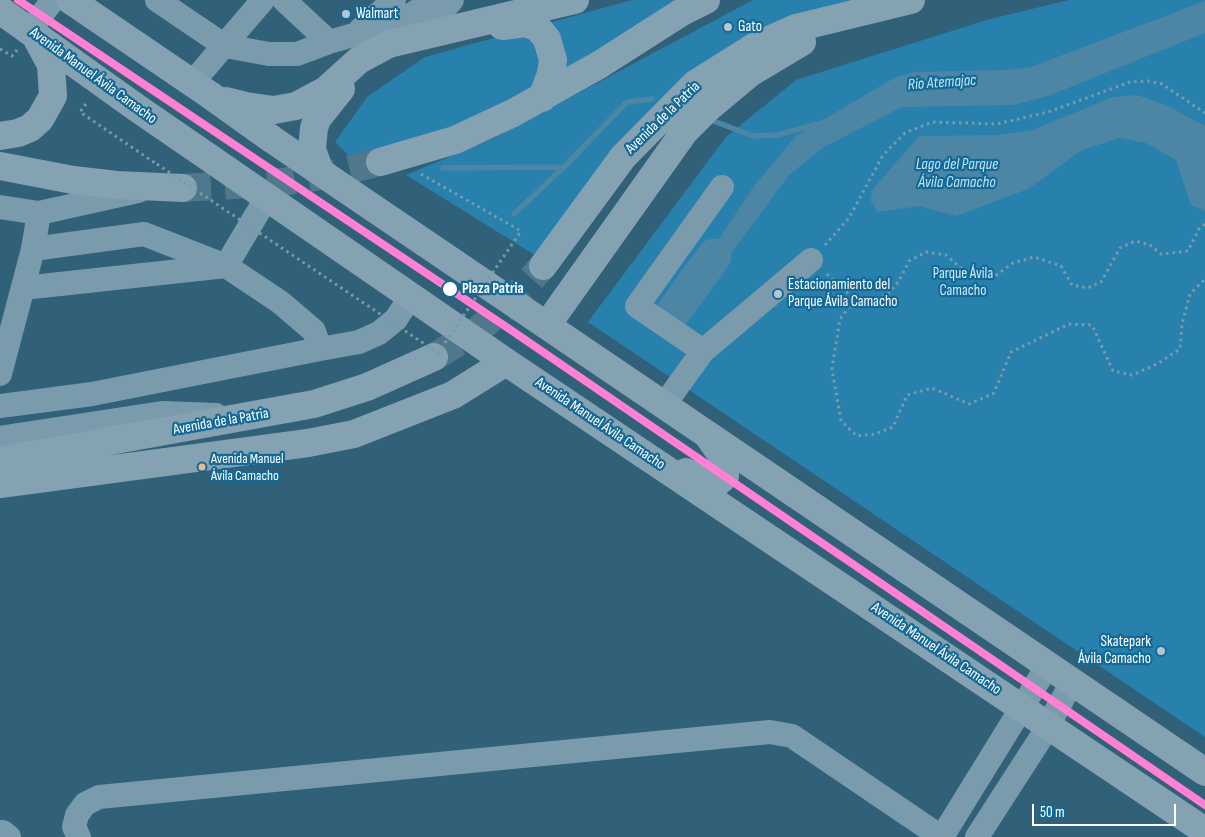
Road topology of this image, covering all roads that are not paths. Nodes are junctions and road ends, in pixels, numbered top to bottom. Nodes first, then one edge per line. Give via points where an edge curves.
1 (53, 0) edge
2 (70, 0) edge
3 (157, 0) edge
4 (263, 0) edge
5 (284, 0) edge
6 (394, 0) edge
7 (433, 0) edge
8 (452, 0) edge
9 (575, 0) edge
10 (706, 0) edge
11 (911, 0) edge
12 (0, 10) edge
13 (866, 10) junction
14 (30, 30) junction
15 (355, 34) junction
16 (421, 36) junction
17 (329, 42) junction
18 (225, 46) junction
19 (201, 89) junction
20 (542, 98) junction
21 (0, 136) edge
22 (380, 162) tunnel mouth
23 (0, 166) edge
24 (320, 172) junction
25 (156, 176) junction
26 (722, 187) dead end
27 (183, 188) tunnel mouth
28 (266, 197) junction
29 (0, 207) edge
30 (39, 213) junction
31 (33, 249) junction
32 (811, 260) road end
33 (226, 266) junction
34 (543, 266) tunnel mouth
35 (23, 288) junction
36 (411, 296) junction
37 (547, 325) junction
38 (320, 349) junction
39 (703, 351) junction
40 (434, 357) tunnel mouth
41 (506, 362) junction
42 (0, 374) edge
43 (664, 405) junction
44 (0, 406) edge
45 (257, 416) junction
46 (706, 433) junction
47 (618, 436) junction
48 (0, 438) edge
49 (0, 461) edge
50 (0, 484) edge
51 (1048, 666) junction
52 (1072, 682) junction
53 (1022, 706) junction
54 (1049, 725) junction
55 (1205, 772) edge
56 (1205, 831) edge
57 (79, 837) edge
58 (941, 837) edge
59 (977, 837) edge

1 - 14 street
2 - 19 main road
3 - 18 street
4 - 18 street
5 - 17 street
6 - 15 street
7 - 15 street via 402,21
8 - 16 street
9 - 16 main road
10 - 20 main road
11 - 13 main road, Avenida de la Patria
12 - 14 main road, Avenida Manuel Ávila Camacho
13 - 34 main road, Avenida de la Patria via 796,28 757,45 695,84 623,157
13 - 37 main road via 780,54 750,73 707,109 685,131
14 - 21 main road via 50,61 53,96 40,119 30,128
14 - 28 main road, Avenida Manuel Ávila Camacho
15 - 17 street
16 - 19 main road via 372,52 347,69 326,90 296,106 274,110 260,108 228,102
17 - 18 street via 297,54 269,54
18 - 19 street
19 - 24 main road
20 - 22 main road via 455,140
20 - 24 main road via 551,74 552,53 543,34 531,25 515,23 397,50 377,60 346,84 317,118 312,143
23 - 25 main road via 73,180
24 - 37 main road
25 - 27 main road
25 - 30 street
26 - 39 street via 637,306
28 - 33 street
28 - 36 main road, Avenida Manuel Ávila Camacho
29 - 30 street
30 - 31 street
31 - 33 street via 144,234
31 - 35 street
32 - 39 street
33 - 35 street
33 - 38 street via 280,302 314,331
35 - 42 street
36 - 38 street via 396,319 379,333 359,342
36 - 41 main road, Avenida Manuel Ávila Camacho
37 - 43 main road
38 - 44 street via 92,394
39 - 43 street
40 - 45 main road, Avenida de la Patria via 367,387 314,404
41 - 47 main road, Avenida Manuel Ávila Camacho
41 - 50 main road via 453,395 354,434
43 - 46 main road
45 - 48 street via 162,413
45 - 49 main road, Avenida de la Patria
46 - 47 main road via 726,460 725,476 717,483 703,481
46 - 51 main road
47 - 53 main road, Avenida Manuel Ávila Camacho
51 - 52 main road
51 - 53 street
52 - 54 street
52 - 55 main road
53 - 54 main road, Avenida Manuel Ávila Camacho
53 - 58 street
54 - 56 main road, Avenida Manuel Ávila Camacho
54 - 59 street
57 - 58 street via 74,828 77,815 85,804 99,797 770,732 792,736

